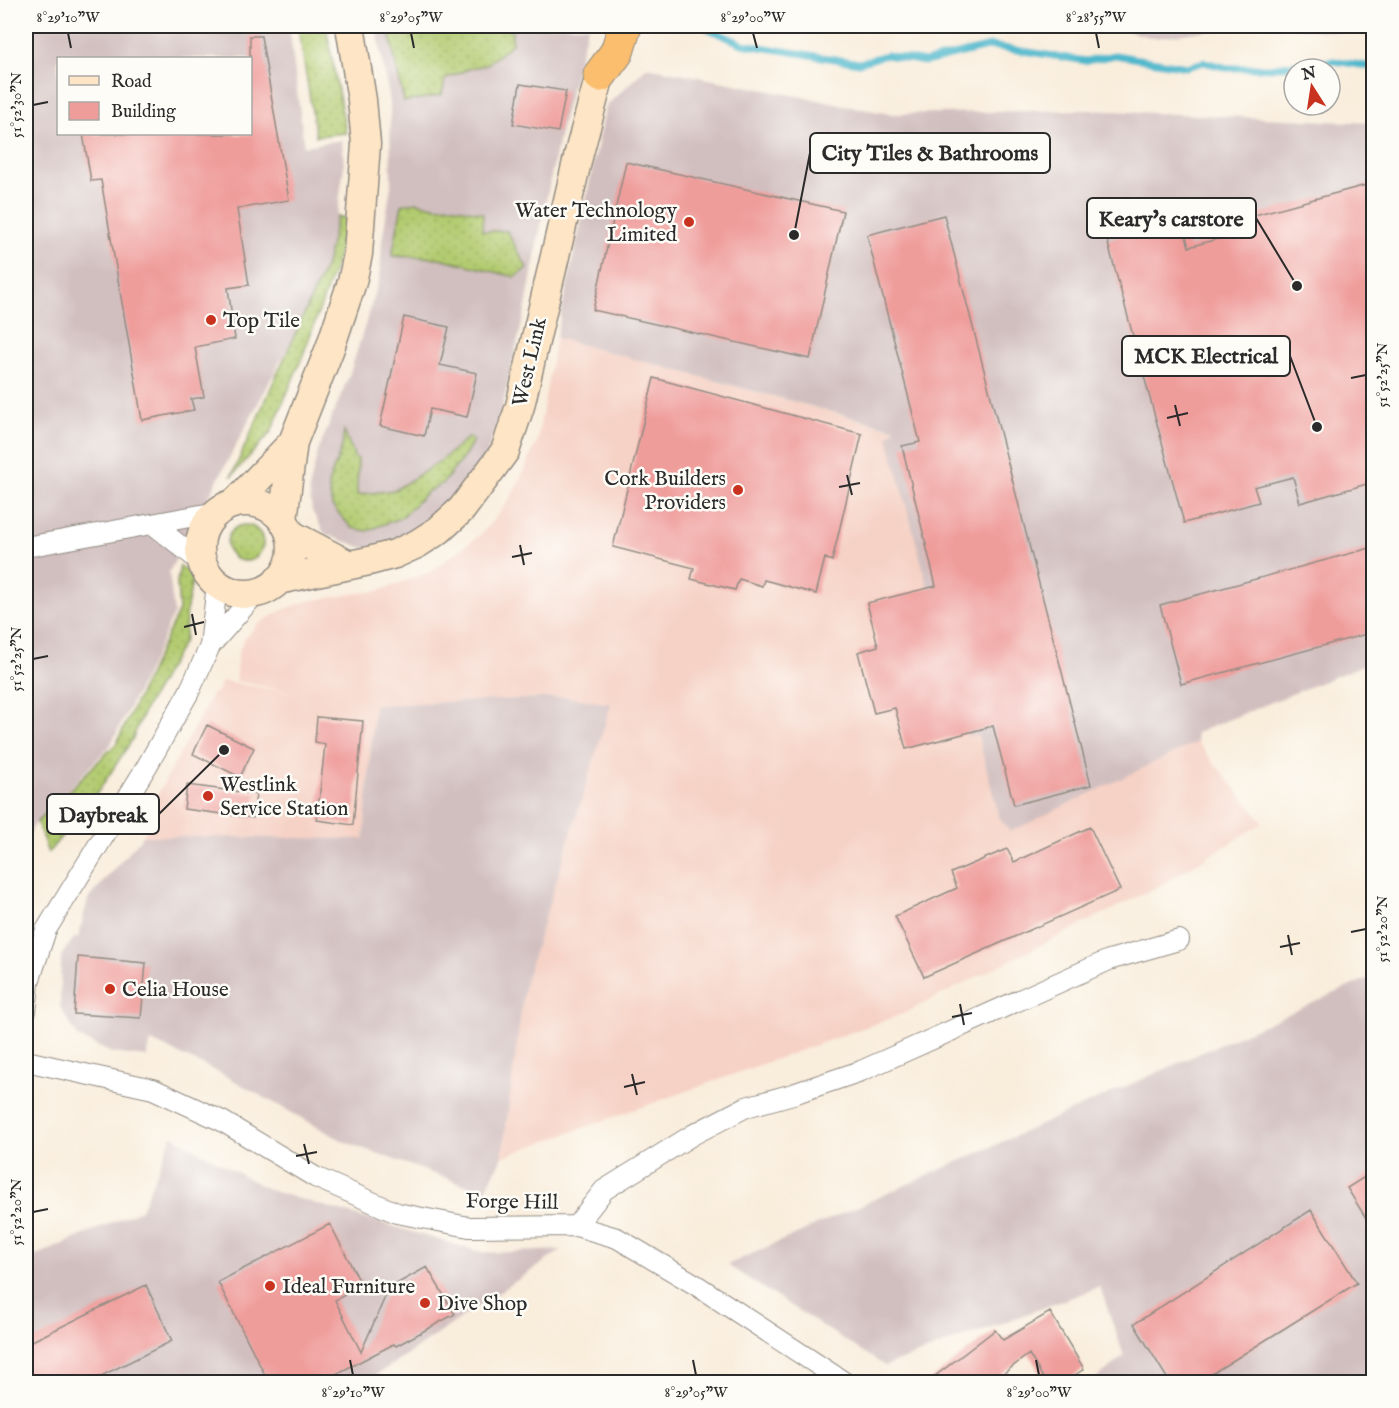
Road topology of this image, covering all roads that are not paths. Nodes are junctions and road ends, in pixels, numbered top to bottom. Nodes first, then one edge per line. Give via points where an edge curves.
1 (350, 26) edge
2 (604, 26) edge
3 (625, 26) edge
4 (600, 75) junction
5 (292, 442) junction
6 (226, 508) junction
7 (154, 525) junction
8 (286, 527) junction
9 (26, 547) edge
10 (347, 564) junction
11 (210, 574) junction
12 (268, 586) junction
13 (210, 646) junction
14 (1179, 940) dead end
15 (26, 1011) edge
16 (26, 1061) edge
17 (576, 1226) junction
18 (844, 1383) edge

1 - 5 street via 366,144 358,254 330,348
2 - 4 highway via 598,47
3 - 4 highway via 617,52
4 - 10 street, West Link via 520,406 505,451 473,496 439,530 395,554
5 - 6 street
5 - 8 street
6 - 7 street
6 - 8 street via 248,502 261,504
6 - 11 street via 207,522 201,535 200,549
7 - 9 street
7 - 11 street
8 - 10 street
8 - 12 street via 291,559
10 - 12 street, West Link
11 - 12 street via 229,591 243,594
11 - 13 street
12 - 13 street
13 - 15 street via 147,766 46,930 29,982
14 - 17 street via 1109,960 861,1071 746,1107 604,1190
16 - 17 street, Forge Hill via 153,1089 222,1121 315,1177 397,1213 469,1227
17 - 18 street, Forge Hill via 617,1238

